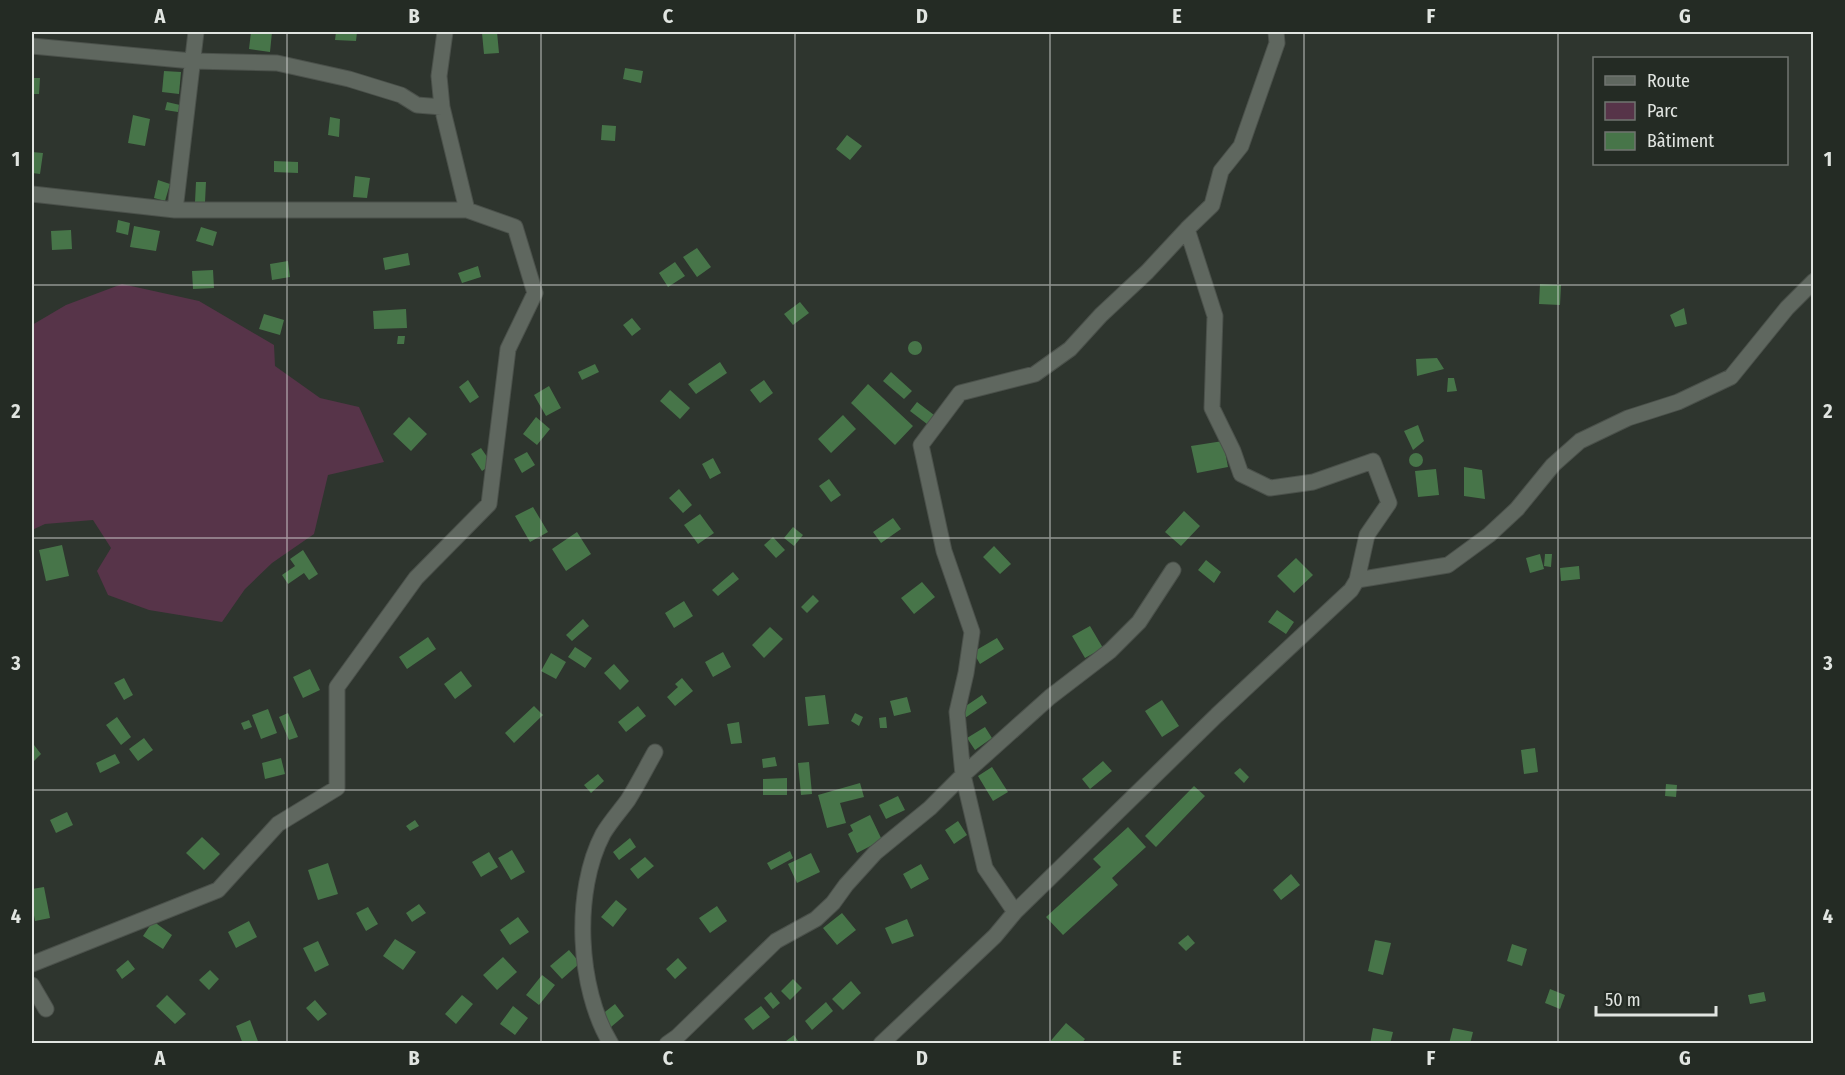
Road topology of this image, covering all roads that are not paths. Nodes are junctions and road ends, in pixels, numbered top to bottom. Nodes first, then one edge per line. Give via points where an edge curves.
1 (196, 32) edge
2 (445, 32) edge
3 (1276, 32) edge
4 (32, 46) edge
5 (192, 61) junction
6 (442, 107) junction
7 (32, 194) edge
8 (175, 210) junction
9 (467, 210) junction
10 (1187, 229) junction
11 (1814, 281) edge
12 (1173, 570) dead end
13 (1357, 580) junction
14 (655, 752) dead end
15 (963, 775) junction
16 (1015, 912) junction
17 (32, 964) edge
18 (32, 985) edge
19 (46, 1009) dead end
20 (611, 1044) edge
21 (668, 1044) edge
22 (881, 1044) edge

1 - 5 street
2 - 6 street via 439,76
3 - 10 street via 1277,43 1241,146 1221,171 1212,205
4 - 5 street
5 - 6 street via 277,63 349,79 401,95 417,105
5 - 8 street
6 - 9 street
7 - 8 street
8 - 9 street
9 - 17 street via 515,227 535,293 508,349 489,504 416,578 337,687 337,788 278,824 218,890
10 - 13 street via 1215,316 1212,408 1241,474 1270,488 1313,482 1373,461 1389,504 1367,535
10 - 15 street via 1070,349 1035,374 960,393 921,445 944,551 972,632 957,712
11 - 13 street via 1731,377 1580,441 1489,535 1448,565
12 - 15 street via 1138,621 1110,651 1050,697
13 - 16 street
14 - 20 street via 603,833 586,880 584,953 596,1011
15 - 16 street via 985,868
15 - 21 street via 875,853 816,919 776,941
16 - 22 street via 995,936
18 - 19 street

